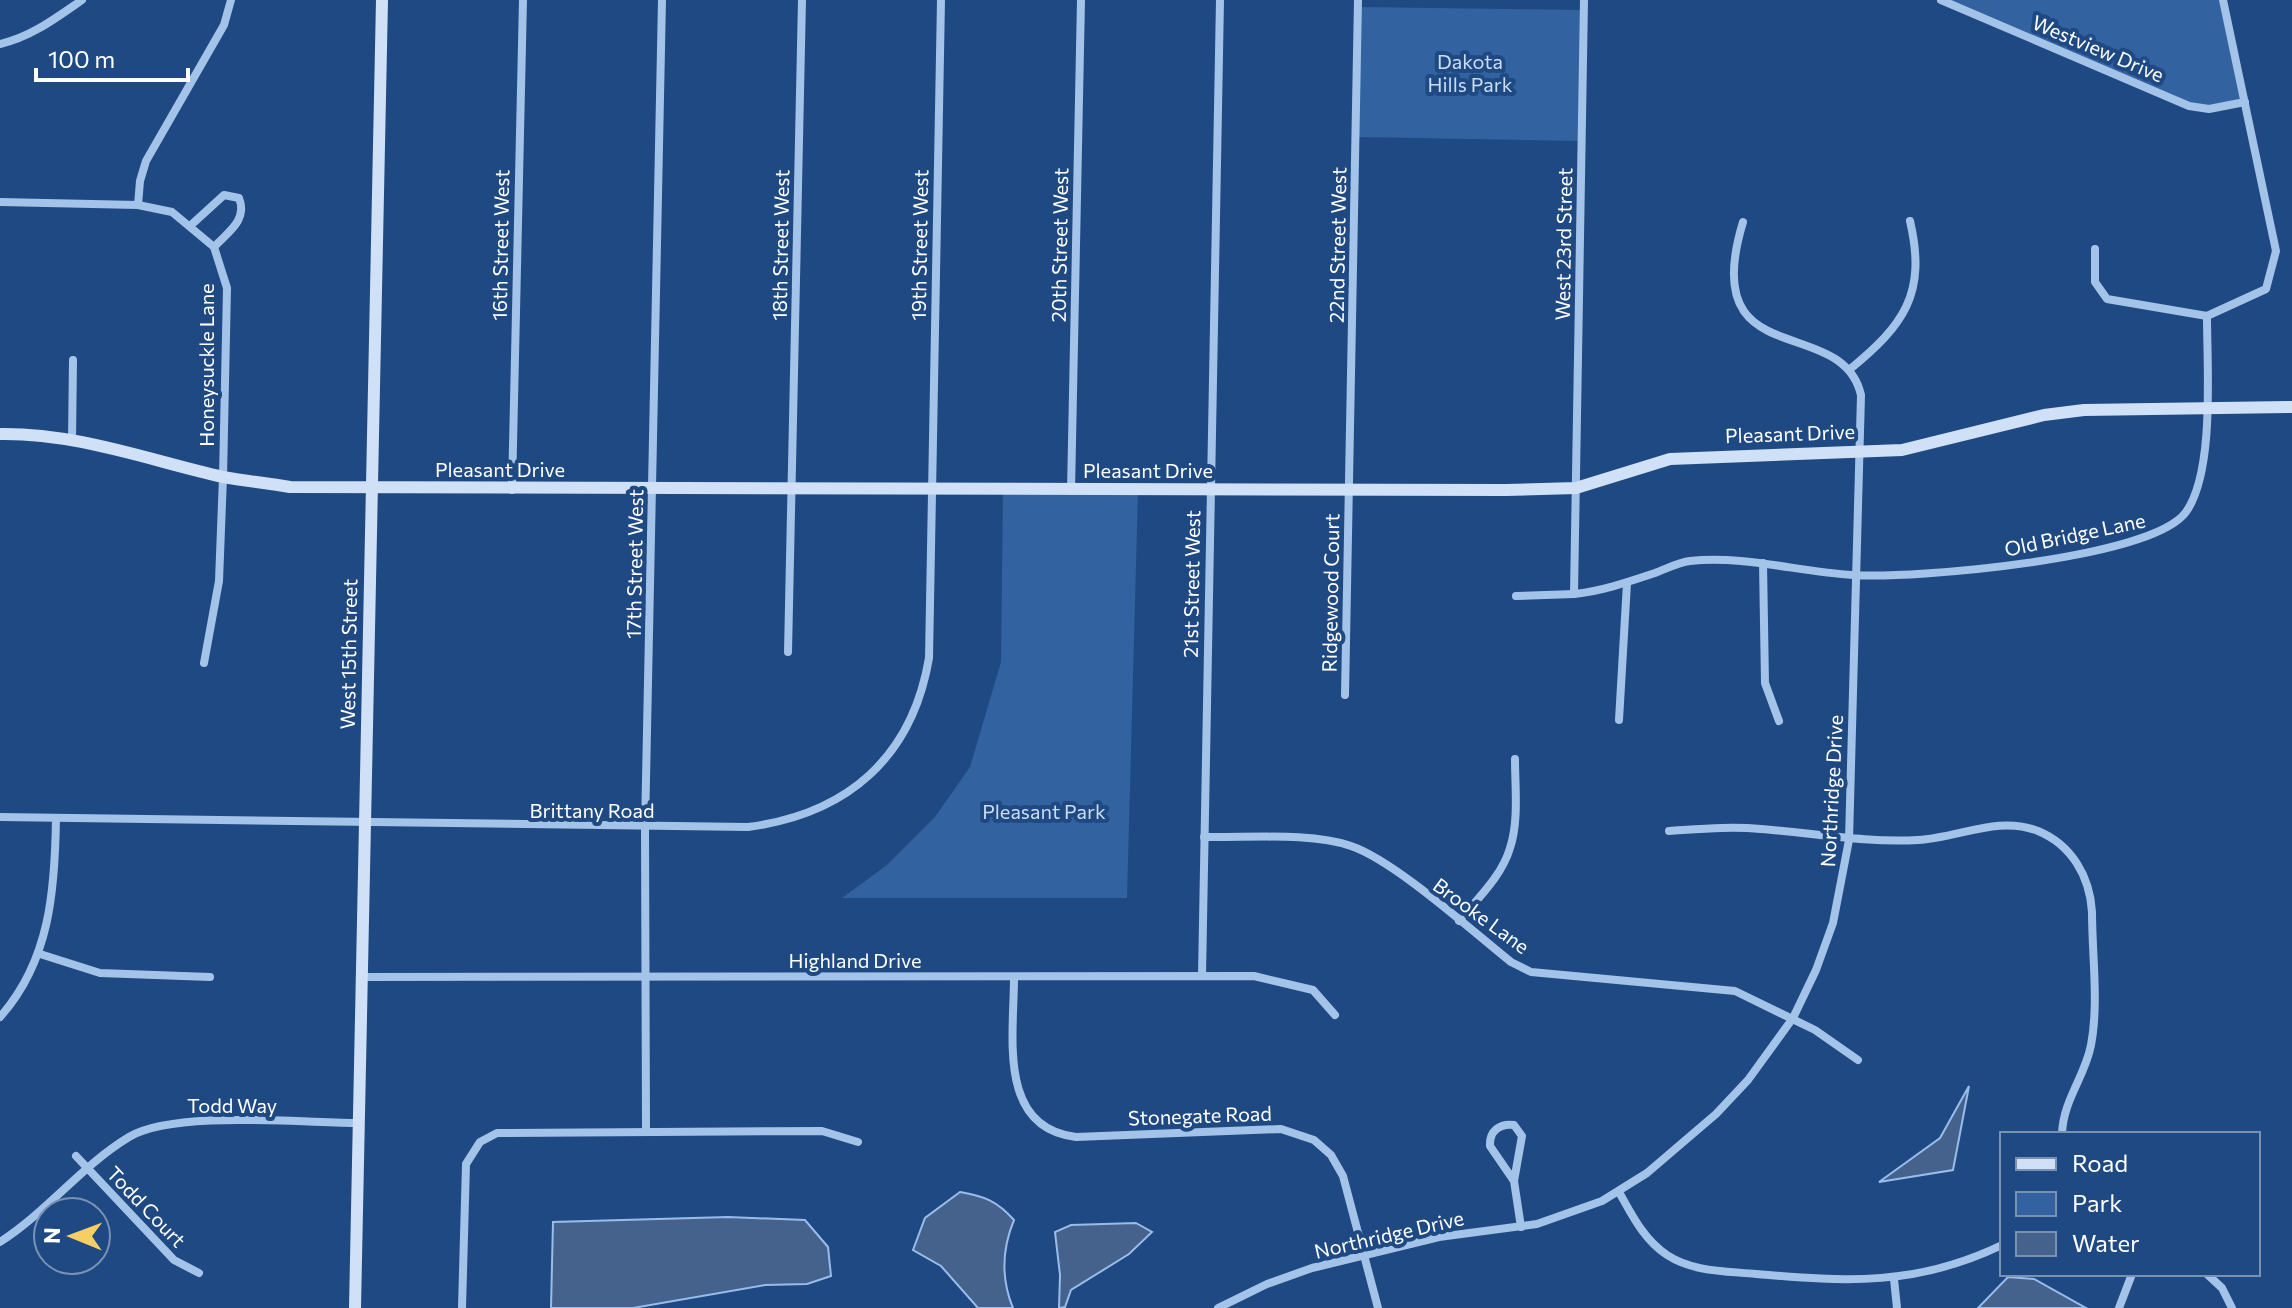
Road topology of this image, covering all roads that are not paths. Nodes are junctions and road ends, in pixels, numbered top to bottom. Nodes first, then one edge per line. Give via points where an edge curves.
1 (82, 0) edge
2 (231, 0) edge
3 (382, 0) edge
4 (523, 0) edge
5 (662, 0) edge
6 (802, 0) edge
7 (941, 0) edge
8 (1081, 0) edge
9 (1220, 0) edge
10 (1358, 0) edge
11 (1584, 0) edge
12 (1941, 0) edge
13 (2223, 0) edge
14 (0, 44) edge
15 (2245, 102) junction
16 (0, 202) edge
17 (138, 205) junction
18 (1910, 221) dead end
19 (1743, 222) dead end
20 (190, 226) junction
21 (214, 247) junction
22 (2095, 249) dead end
23 (2207, 316) junction
24 (73, 360) dead end
25 (1849, 370) junction
26 (2206, 407) junction
27 (2292, 407) edge
28 (0, 434) edge
29 (72, 440) junction
30 (1858, 452) junction
31 (223, 477) junction
32 (1576, 488) junction
33 (372, 489) junction
34 (512, 490) junction
35 (652, 490) junction
36 (792, 490) junction
37 (931, 491) junction
38 (1071, 491) junction
39 (1209, 491) junction
40 (1349, 491) junction
41 (1763, 563) junction
42 (1855, 576) junction
43 (1627, 583) junction
44 (1574, 594) junction
45 (1516, 596) dead end
46 (788, 652) dead end
47 (204, 663) dead end
48 (1345, 695) dead end
49 (1619, 720) dead end
50 (1779, 721) dead end
51 (1515, 759) dead end
52 (0, 817) edge
53 (56, 818) junction
54 (365, 825) junction
55 (645, 828) junction
56 (1669, 831) dead end
57 (1204, 837) junction
58 (1849, 840) junction
59 (1459, 921) junction
60 (40, 954) junction
61 (648, 976) junction
62 (1202, 976) junction
63 (210, 977) dead end
64 (362, 977) junction
65 (1014, 978) junction
66 (1335, 1015) dead end
67 (0, 1017) edge
68 (1793, 1018) junction
69 (1858, 1060) dead end
70 (359, 1123) junction
71 (646, 1129) junction
72 (2062, 1132) edge
73 (858, 1142) dead end
74 (76, 1156) dead end
75 (88, 1170) junction
76 (1514, 1181) junction
77 (1619, 1192) junction
78 (1521, 1227) junction
79 (0, 1242) edge
80 (2000, 1246) edge
81 (1364, 1255) junction
82 (199, 1273) dead end
83 (2131, 1276) edge
84 (2209, 1276) edge
85 (1894, 1279) junction
86 (355, 1308) edge
87 (462, 1308) edge
88 (1218, 1308) edge
89 (1378, 1308) edge
90 (1897, 1308) edge
91 (2119, 1308) edge
92 (2232, 1308) edge

1 - 14 street via 45,25
2 - 17 street via 224,25 146,161
3 - 33 street, West 15th Street
4 - 34 street, 16th Street West
5 - 35 street, 17th Street West
6 - 36 street, 18th Street West
7 - 37 street, 19th Street West
8 - 38 street, 20th Street West
9 - 39 street, 21st Street West
10 - 40 street, 22nd Street West
11 - 32 street, West 23rd Street
12 - 15 street, Westview Drive via 2189,106 2209,109
13 - 15 street
15 - 23 street via 2276,251 2266,289
16 - 17 street
17 - 20 street via 172,212
18 - 25 street via 1917,259 1908,304 1888,337
19 - 25 street via 1732,270 1745,311 1771,335 1833,357
20 - 21 street
20 - 21 street via 224,195 239,198 244,209 240,220
21 - 31 street, Honeysuckle Lane via 227,288
22 - 23 street via 2095,282 2107,299
23 - 26 street, Old Bridge Lane
24 - 29 street
25 - 30 street, Northridge Drive via 1861,395
26 - 27 street, Pleasant Drive
26 - 30 street, Pleasant Drive via 2044,415 1950,441
26 - 42 street, Old Bridge Lane via 2200,488 2184,515 2159,534 1956,574
28 - 29 street, Pleasant Drive
29 - 31 street, Pleasant Drive
30 - 32 street, Pleasant Drive via 1670,459
30 - 42 street, Northridge Drive
31 - 33 street, Pleasant Drive via 290,487
31 - 47 street, Honeysuckle Lane via 219,581
32 - 40 street, Pleasant Drive
32 - 44 street, West 23rd Street
33 - 34 street, Pleasant Drive
33 - 54 street, West 15th Street
34 - 35 street, Pleasant Drive
35 - 36 street, Pleasant Drive
35 - 55 street, 17th Street West
36 - 37 street, Pleasant Drive
36 - 46 street, 18th Street West
37 - 38 street, Pleasant Drive
37 - 55 street, Brittany Road via 929,658 920,699 891,753 856,787 807,815 748,827
38 - 39 street, Pleasant Drive
39 - 40 street, Pleasant Drive
39 - 57 street, 21st Street West
40 - 48 street, Ridgewood Court
41 - 42 street, Old Bridge Lane
41 - 43 street, Old Bridge Lane via 1689,561
41 - 50 street via 1765,683
42 - 58 street, Northridge Drive
43 - 44 street, Old Bridge Lane
43 - 49 street
44 - 45 street, Old Bridge Lane
51 - 59 street via 1510,851
52 - 53 street, Brittany Road
53 - 54 street, Brittany Road
53 - 60 street via 51,912
54 - 55 street, Brittany Road
54 - 64 street, West 15th Street
55 - 61 street, 17th Street West
56 - 58 street via 1740,828
57 - 59 street, Brooke Lane via 1351,846 1377,859
57 - 62 street, 21st Street West
58 - 68 street, Northridge Drive via 1832,926
58 - 72 street via 1931,839 2008,825 2046,835 2077,863 2091,903 2093,1026
59 - 68 street, Brooke Lane via 1531,972 1735,991
60 - 63 street via 100,973
60 - 67 street
61 - 64 street, Highland Drive
61 - 65 street, Highland Drive
61 - 71 street, 17th Street West
62 - 65 street, Highland Drive
62 - 66 street, Highland Drive via 1254,976 1296,984 1313,990
64 - 70 street, West 15th Street
65 - 81 street, Stonegate Road via 1015,1081 1033,1116 1057,1133 1082,1137 1281,1129 1314,1140 1341,1171
68 - 69 street, Brooke Lane
68 - 77 street, Northridge Drive via 1716,1114
70 - 75 street, Todd Way via 171,1122 129,1137
70 - 86 street, West 15th Street
71 - 73 street via 822,1131
71 - 87 street via 497,1133 480,1142 466,1164
74 - 75 street, Todd Court
75 - 79 street, Todd Way
75 - 82 street, Todd Court via 174,1260
76 - 76 street via 1521,1131 1514,1125 1501,1126 1490,1146
76 - 78 street
77 - 78 street, Northridge Drive via 1570,1214
77 - 85 street via 1651,1242 1687,1265 1832,1281
78 - 81 street, Northridge Drive via 1439,1237
80 - 85 street via 1952,1266
81 - 88 street, Northridge Drive via 1282,1278
81 - 89 street, Stonegate Road
83 - 91 street
84 - 92 street
85 - 90 street

